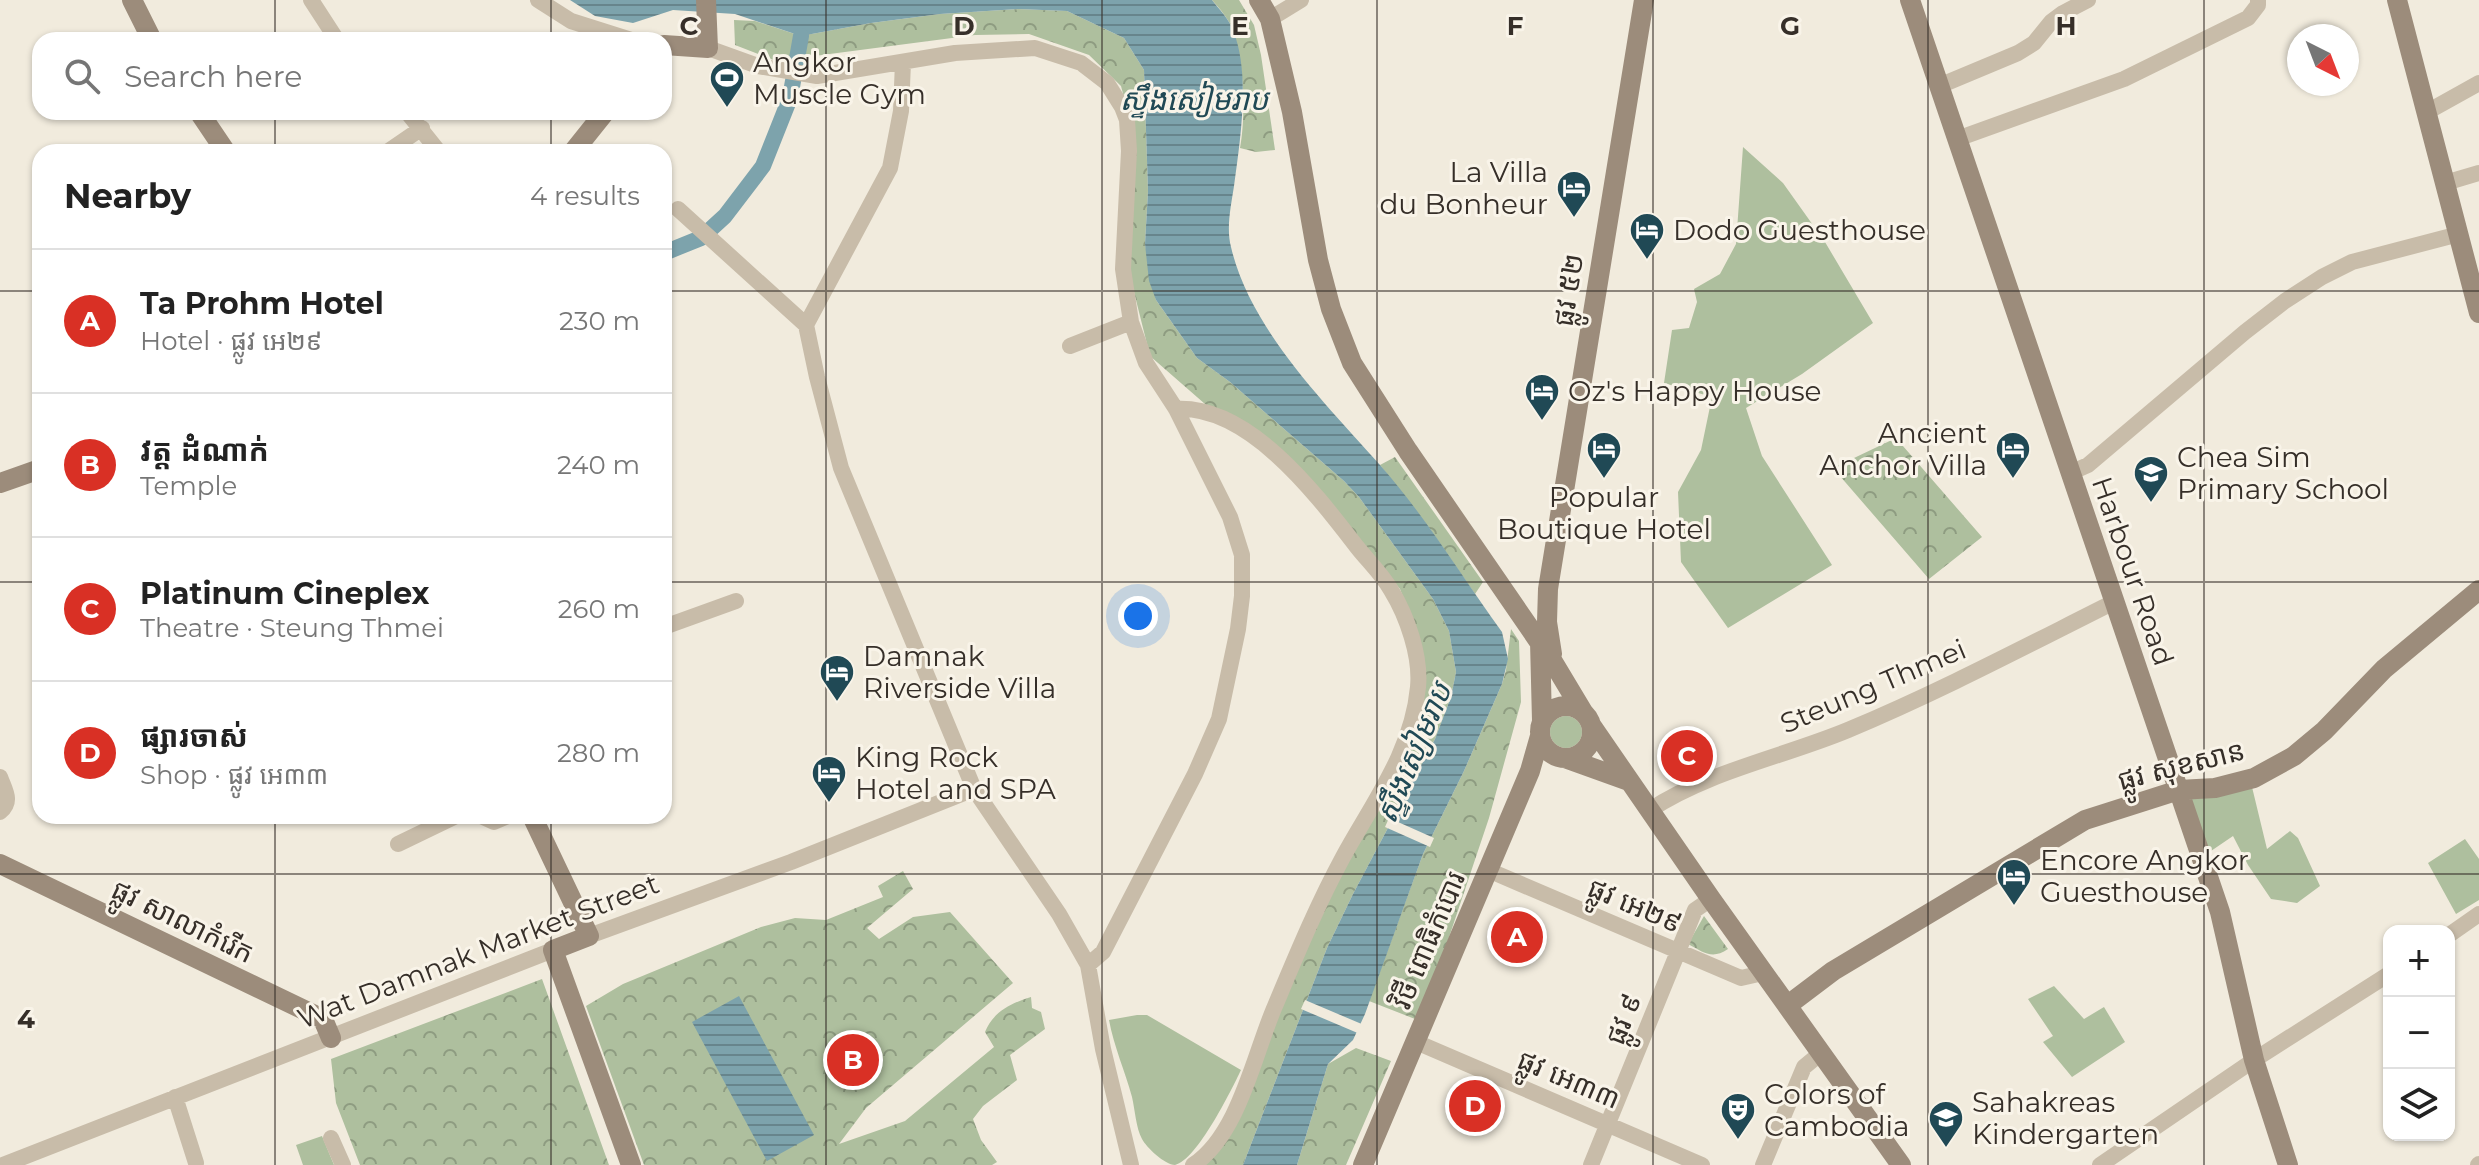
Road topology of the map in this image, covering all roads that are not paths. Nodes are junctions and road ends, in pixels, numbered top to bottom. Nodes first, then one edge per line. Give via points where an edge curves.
1 (132, 0) edge
2 (311, 0) edge
3 (538, 0) edge
4 (706, 0) edge
5 (1259, 0) edge
6 (1301, 0) edge
7 (1644, 0) edge
8 (1910, 0) edge
9 (2088, 0) edge
10 (2258, 0) edge
11 (2397, 0) edge
12 (1270, 19) junction
13 (148, 32) edge
14 (332, 32) edge
15 (606, 32) edge
16 (672, 46) edge
17 (708, 48) junction
18 (903, 62) junction
19 (2479, 83) edge
20 (1939, 86) junction
21 (2427, 112) junction
22 (204, 120) edge
23 (414, 120) edge
24 (599, 120) edge
25 (422, 128) junction
26 (1957, 139) junction
27 (221, 144) edge
28 (399, 144) edge
29 (433, 144) edge
30 (579, 144) edge
31 (2479, 173) edge
32 (2445, 183) junction
33 (678, 209) dead end
34 (2459, 234) junction
35 (2479, 313) edge
36 (1131, 322) junction
37 (806, 325) junction
38 (1070, 346) dead end
39 (1176, 409) junction
40 (32, 472) edge
41 (2070, 473) junction
42 (0, 483) edge
43 (2479, 590) edge
44 (1544, 599) junction
45 (736, 601) dead end
46 (2114, 602) junction
47 (1518, 612) junction
48 (672, 624) edge
49 (1540, 642) junction
50 (1553, 662) junction
51 (1587, 718) junction
52 (1541, 729) junction
53 (1563, 758) junction
54 (1530, 771) junction
55 (0, 777) edge
56 (1629, 781) junction
57 (974, 789) junction
58 (2179, 790) junction
59 (1650, 810) junction
60 (0, 812) edge
61 (439, 824) edge
62 (536, 824) edge
63 (398, 844) dead end
64 (0, 864) edge
65 (1488, 870) junction
66 (1711, 899) junction
67 (2479, 914) edge
68 (2455, 931) edge
69 (589, 936) junction
70 (553, 950) junction
71 (1678, 952) junction
72 (1088, 965) junction
73 (1763, 973) junction
74 (2383, 978) edge
75 (1788, 1005) junction
76 (331, 1038) junction
77 (1416, 1042) junction
78 (1821, 1053) junction
79 (2254, 1060) junction
80 (175, 1097) junction
81 (1608, 1124) junction
82 (331, 1138) dead end
83 (4, 1161) edge
84 (196, 1163) dead end
85 (343, 1165) edge
86 (631, 1165) edge
87 (1131, 1165) edge
88 (1193, 1165) edge
89 (1363, 1165) edge
90 (1591, 1165) edge
91 (1702, 1165) edge
92 (1763, 1165) edge
93 (1901, 1165) edge
94 (2100, 1165) edge
95 (2288, 1165) edge

1 - 13 street
2 - 14 street
3 - 15 street via 571,21
4 - 17 street
5 - 12 street
6 - 12 street
7 - 44 street, ផ្លូវ ៥២
8 - 20 street, Harbour Road
9 - 20 street via 2051,22 2018,53
10 - 26 street via 2248,18 2136,73
11 - 21 street
12 - 47 street via 1318,260 1352,363
16 - 17 street
17 - 18 street via 792,74 840,74
18 - 36 street via 1035,48 1081,63 1107,83 1127,120 1123,269
18 - 37 street via 890,168
19 - 21 street
20 - 26 street, Harbour Road
21 - 32 street
22 - 27 street
23 - 25 street
24 - 30 street
25 - 28 street
25 - 29 street
26 - 41 street, Harbour Road
31 - 32 street
32 - 34 street
33 - 37 street
34 - 35 street
34 - 41 street via 2352,262 2322,277 2245,332 2088,465
36 - 38 street
36 - 39 street via 1146,363
37 - 57 street via 841,468
39 - 72 street via 1230,517 1242,555 1238,629 1219,719 1195,774 1103,952
39 - 88 street via 1204,411 1256,438 1331,512 1391,590 1413,639 1419,684 1404,749 1315,915 1234,1114
40 - 42 street
41 - 46 street, Harbour Road
43 - 58 street, ផ្លូវ សុខសាន via 2384,669 2294,756 2254,778
44 - 47 street via 1530,616
44 - 49 street, ផ្លូវ ៥២
44 - 50 street, ផ្លូវ ៥២
45 - 48 street
46 - 58 street, Harbour Road
46 - 59 street, Steung Thmei via 1860,724 1720,776
47 - 49 street
49 - 50 street
49 - 52 street, ផ្លូវ ៥២
50 - 51 street
51 - 52 street via 1576,708 1561,706 1547,714
51 - 53 street via 1589,745
51 - 56 street
52 - 53 street via 1547,750
52 - 54 street, វិថី ពោធិកំបោរ
53 - 54 street
53 - 56 street
54 - 65 street, វិថី ពោធិកំបោរ
55 - 60 street via 8,799
56 - 59 street
57 - 69 street, Wat Damnak Market Street
57 - 72 street
58 - 75 street, ផ្លូវ សុខសាន via 2085,820 1833,971
58 - 79 street, Harbour Road via 2229,943
59 - 66 street
61 - 63 street
62 - 69 street
64 - 76 street, ផ្លូវ សាលាកំរើក via 323,1019
65 - 71 street, ផ្លូវ អេ២៩
65 - 77 street, វិថី ពោធិកំបោរ
66 - 71 street, ផ្លូវ ៩ via 1695,910
66 - 73 street
67 - 68 street
69 - 70 street, Wat Damnak Market Street
70 - 76 street, Wat Damnak Market Street
70 - 86 street
71 - 73 street, ផ្លូវ អេ២៩ via 1741,978
71 - 81 street, ផ្លូវ ៩
72 - 87 street
73 - 75 street
74 - 79 street
75 - 78 street
76 - 80 street, Wat Damnak Market Street
77 - 81 street, ផ្លូវ អេ៣៣
77 - 89 street, វិថី ពោធិកំបោរ
78 - 92 street via 1804,1067
78 - 93 street
79 - 94 street
79 - 95 street, Harbour Road
80 - 83 street, Wat Damnak Market Street
80 - 84 street
81 - 90 street, ផ្លូវ ៩
81 - 91 street, ផ្លូវ អេ៣៣
82 - 85 street

